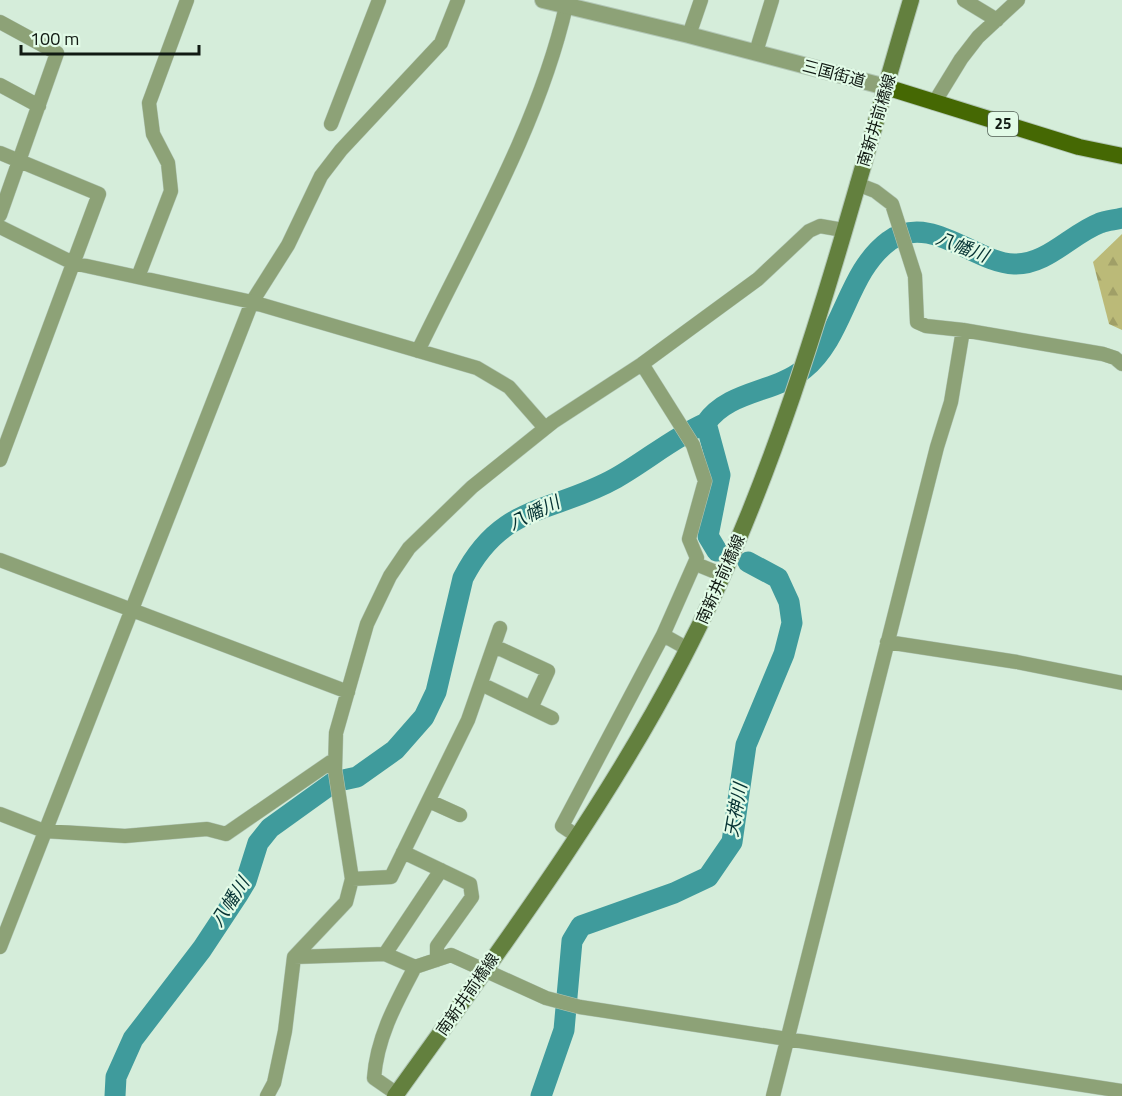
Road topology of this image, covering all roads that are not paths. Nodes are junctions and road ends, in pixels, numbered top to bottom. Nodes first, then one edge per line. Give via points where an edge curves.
1 (188, 0) edge
2 (379, 0) edge
3 (458, 0) edge
4 (543, 0) edge
5 (701, 0) edge
6 (772, 0) edge
7 (912, 0) edge
8 (964, 0) edge
9 (1018, 0) edge
10 (577, 5) edge
11 (997, 20) junction
12 (0, 22) edge
13 (689, 35) junction
14 (756, 52) junction
15 (0, 85) edge
16 (886, 87) junction
17 (934, 103) junction
18 (39, 106) junction
19 (331, 124) dead end
20 (0, 153) edge
21 (1122, 156) edge
22 (19, 160) junction
23 (857, 184) junction
24 (0, 215) edge
25 (0, 227) edge
26 (843, 230) junction
27 (73, 263) junction
28 (138, 277) junction
29 (252, 302) junction
30 (963, 330) junction
31 (418, 351) junction
32 (642, 363) junction
33 (1122, 364) edge
34 (545, 428) junction
35 (0, 460) edge
36 (0, 560) edge
37 (696, 564) junction
38 (723, 574) junction
39 (130, 610) junction
40 (500, 628) dead end
41 (663, 635) junction
42 (887, 642) junction
43 (494, 646) junction
44 (688, 649) junction
45 (1122, 682) edge
46 (481, 684) junction
47 (348, 692) junction
48 (531, 708) junction
49 (552, 718) dead end
50 (335, 764) junction
51 (429, 801) junction
52 (0, 814) edge
53 (460, 815) dead end
54 (44, 831) junction
55 (577, 836) junction
56 (403, 852) junction
57 (441, 870) junction
58 (352, 879) junction
59 (0, 947) edge
60 (385, 954) junction
61 (294, 957) junction
62 (437, 960) junction
63 (415, 967) junction
64 (485, 969) junction
65 (787, 1040) junction
66 (1122, 1091) edge
67 (396, 1095) edge
68 (267, 1096) edge
69 (773, 1096) edge

1 - 28 street via 149,104 153,134 168,163 171,191
2 - 19 street
3 - 29 street via 441,43 321,176 288,245
4 - 10 street, 三国街道
5 - 13 street
6 - 14 street
7 - 16 main road, 南新井前橋線
8 - 11 street
9 - 11 street
10 - 13 street, 三国街道
10 - 31 street via 533,111
11 - 17 street via 961,59
12 - 18 street via 57,53
13 - 14 street, 三国街道
14 - 16 street, 三国街道
15 - 18 street
16 - 17 main road, 三国街道 / 25
16 - 23 main road, 南新井前橋線
17 - 21 main road, 三国街道 / 25 via 1079,147
18 - 22 street
20 - 22 street
22 - 24 street
22 - 27 street via 99,194
23 - 26 main road, 南新井前橋線
23 - 30 street via 892,204 915,276 917,322
25 - 27 street
26 - 32 street via 820,226 809,231 758,279
26 - 38 main road, 南新井前橋線 via 791,405
27 - 28 street
27 - 35 street
28 - 29 street
29 - 31 street
29 - 39 street
30 - 33 street via 1103,354
30 - 42 street via 951,402
31 - 34 street via 477,368 510,387
32 - 34 street
32 - 37 street via 693,445 705,481 689,539 698,558
34 - 47 street via 464,495 409,548 377,599
36 - 39 street
37 - 38 street
37 - 41 street
38 - 44 main road, 南新井前橋線
39 - 47 street
39 - 54 street
40 - 43 street
41 - 44 street
41 - 55 street via 562,825
42 - 45 street
42 - 65 street
43 - 46 street
43 - 48 street via 548,670
44 - 55 main road, 南新井前橋線 via 630,753
46 - 48 street
46 - 51 street
47 - 50 street via 336,733
48 - 49 street
50 - 54 street via 225,834 207,829 125,836
50 - 58 street
51 - 53 street
51 - 56 street
52 - 54 street
54 - 59 street
55 - 64 main road, 南新井前橋線
56 - 57 street
56 - 58 street via 391,877
57 - 60 street
57 - 62 street via 471,884 472,897 437,946
58 - 61 street via 346,902
60 - 61 street
60 - 63 street
61 - 68 street via 285,1032 274,1083
62 - 63 street
62 - 64 street via 451,955
63 - 67 street via 387,1018 375,1065 374,1078
64 - 65 street via 546,998 579,1007
64 - 67 main road, 南新井前橋線
65 - 66 street
65 - 69 street

